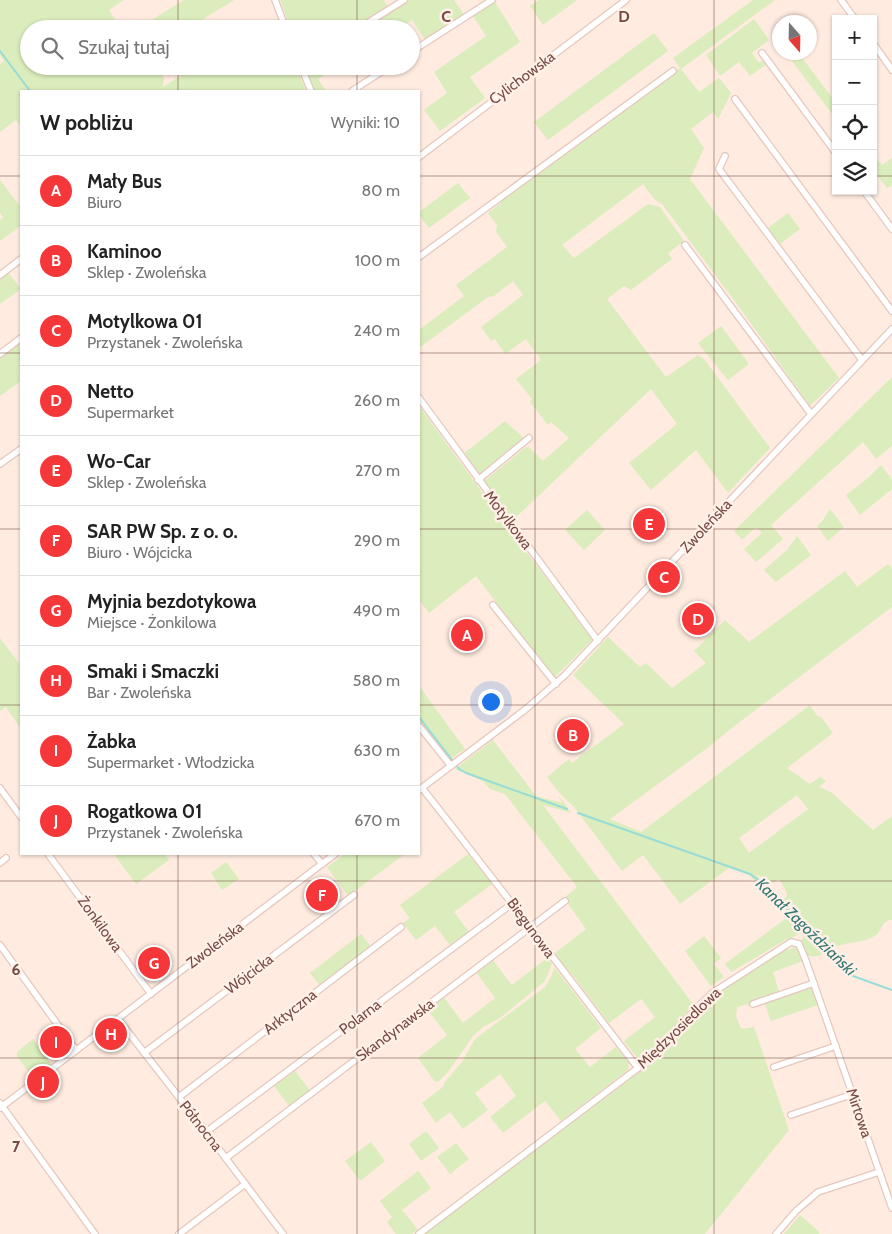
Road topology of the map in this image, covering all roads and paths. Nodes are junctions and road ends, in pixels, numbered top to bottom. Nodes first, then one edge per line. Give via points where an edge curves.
1 (275, 0) edge
2 (404, 0) edge
3 (492, 0) edge
4 (626, 0) edge
5 (841, 0) edge
6 (852, 15) edge
7 (283, 20) edge
8 (372, 20) edge
9 (420, 46) edge
10 (877, 49) edge
11 (762, 53) dead end
12 (892, 70) edge
13 (673, 71) dead end
14 (305, 75) edge
15 (376, 75) edge
16 (311, 90) edge
17 (354, 90) edge
18 (735, 99) dead end
19 (834, 150) edge
20 (420, 156) edge
21 (725, 156) dead end
22 (867, 195) edge
23 (892, 229) edge
24 (686, 245) dead end
25 (420, 256) edge
26 (20, 260) edge
27 (0, 275) edge
28 (892, 311) edge
29 (892, 329) edge
30 (20, 339) edge
31 (0, 354) edge
32 (862, 360) junction
33 (420, 399) edge
34 (811, 414) junction
35 (529, 438) dead end
36 (20, 452) edge
37 (0, 464) edge
38 (478, 480) junction
39 (494, 605) dead end
40 (598, 641) junction
41 (556, 684) junction
42 (420, 727) edge
43 (454, 764) junction
44 (0, 788) edge
45 (420, 789) edge
46 (20, 816) edge
47 (49, 855) edge
48 (315, 855) edge
49 (334, 855) edge
50 (6, 858) dead end
51 (0, 863) edge
52 (322, 864) junction
53 (354, 895) dead end
54 (565, 902) dead end
55 (513, 903) junction
56 (401, 927) dead end
57 (531, 927) junction
58 (795, 941) joint
59 (0, 945) edge
60 (814, 983) junction
61 (151, 994) junction
62 (753, 1004) dead end
63 (118, 1019) junction
64 (836, 1046) junction
65 (76, 1050) junction
66 (144, 1053) junction
67 (774, 1067) dead end
68 (638, 1068) junction
69 (853, 1094) junction
70 (179, 1097) junction
71 (1, 1106) edge
72 (792, 1115) dead end
73 (206, 1132) junction
74 (226, 1158) junction
75 (879, 1172) junction
76 (245, 1184) junction
77 (892, 1208) edge
78 (95, 1234) edge
79 (179, 1234) edge
80 (283, 1234) edge
81 (419, 1234) edge
82 (776, 1234) edge

1 - 7 street
2 - 8 street
3 - 9 street
4 - 20 street, Cylichowska
5 - 6 street
10 - 12 street
11 - 19 street
13 - 25 street
14 - 16 street
15 - 17 street
18 - 28 street
21 - 32 street via 719,169
22 - 23 street
24 - 34 street
26 - 27 street
29 - 32 street, Zwoleńska
30 - 31 street
32 - 34 street, Zwoleńska
33 - 38 street, Motylkowa
34 - 40 street, Zwoleńska
35 - 38 street
36 - 37 street
38 - 40 street, Motylkowa
39 - 41 street
40 - 41 street, Zwoleńska
41 - 43 street, Zwoleńska
42 - 43 street
43 - 45 street, Zwoleńska
44 - 46 street
45 - 55 street, Biegunowa
47 - 61 street, Żonkilowa
48 - 52 street
49 - 52 street, Zwoleńska
50 - 51 street
52 - 61 street, Zwoleńska
53 - 66 street, Wójcicka
54 - 57 street, Skandynawska
55 - 57 street, Biegunowa
55 - 73 street, Polarna
56 - 70 street, Arktyczna
57 - 68 street, Biegunowa
57 - 74 street, Skandynawska
58 - 60 street, Mirtowa via 800,944
58 - 68 street, Międzyosiedlowa via 712,993 663,1047
59 - 65 street
60 - 62 street
60 - 64 street, Mirtowa
61 - 63 street, Zwoleńska
63 - 65 street, Zwoleńska
63 - 66 street, Północna
64 - 67 street
64 - 69 street, Mirtowa
65 - 71 street, Zwoleńska
66 - 70 street, Północna
68 - 81 street, Międzyosiedlowa
69 - 72 street
69 - 75 street, Mirtowa
70 - 73 street, Północna
71 - 78 street
73 - 74 street, Północna
74 - 76 street, Północna
75 - 77 street, Mirtowa
75 - 82 street via 818,1192
76 - 79 street
76 - 80 street, Północna

